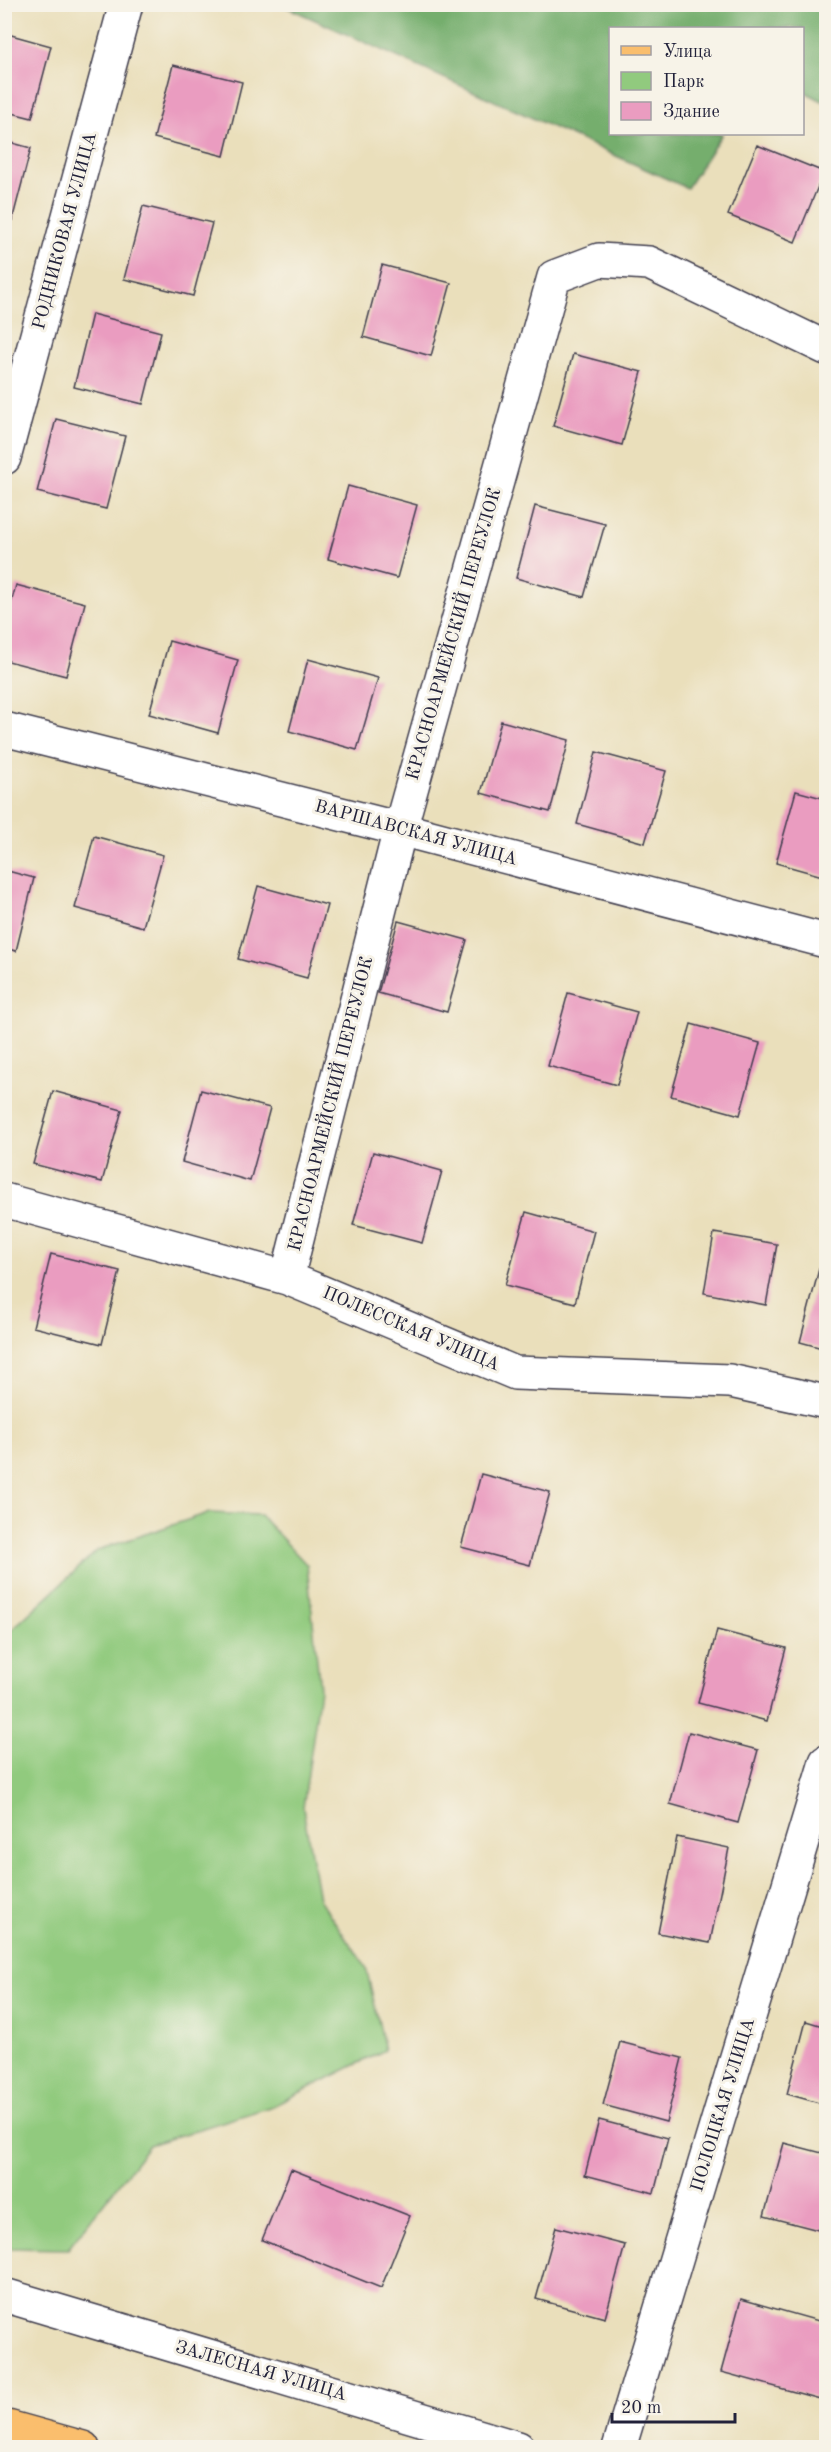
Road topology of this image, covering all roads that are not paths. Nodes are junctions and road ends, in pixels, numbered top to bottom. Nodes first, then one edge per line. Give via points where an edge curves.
1 (126, 4) edge
2 (826, 348) edge
3 (4, 458) edge
4 (4, 729) edge
5 (400, 829) junction
6 (826, 941) edge
7 (4, 1200) edge
8 (287, 1278) junction
9 (826, 1402) edge
10 (826, 1762) edge
11 (4, 2295) edge
12 (4, 2426) edge
13 (83, 2448) edge
14 (518, 2448) edge
15 (619, 2448) edge

1 - 3 street, РОДНИКОВАЯ УЛИЦА
2 - 5 street, КРАСНОАРМЕЙСКИЙ ПЕРЕУЛОК via 649,263 599,260 554,278
4 - 5 street, ВАРШАВСКАЯ УЛИЦА
5 - 6 street, ВАРШАВСКАЯ УЛИЦА
5 - 8 street, КРАСНОАРМЕЙСКИЙ ПЕРЕУЛОК
7 - 8 street, ПОЛЕССКАЯ УЛИЦА
8 - 9 street, ПОЛЕССКАЯ УЛИЦА via 515,1373 730,1381
10 - 15 street, ПОЛОЦКАЯ УЛИЦА
11 - 14 street, ЗАЛЕСНАЯ УЛИЦА
12 - 13 main road

